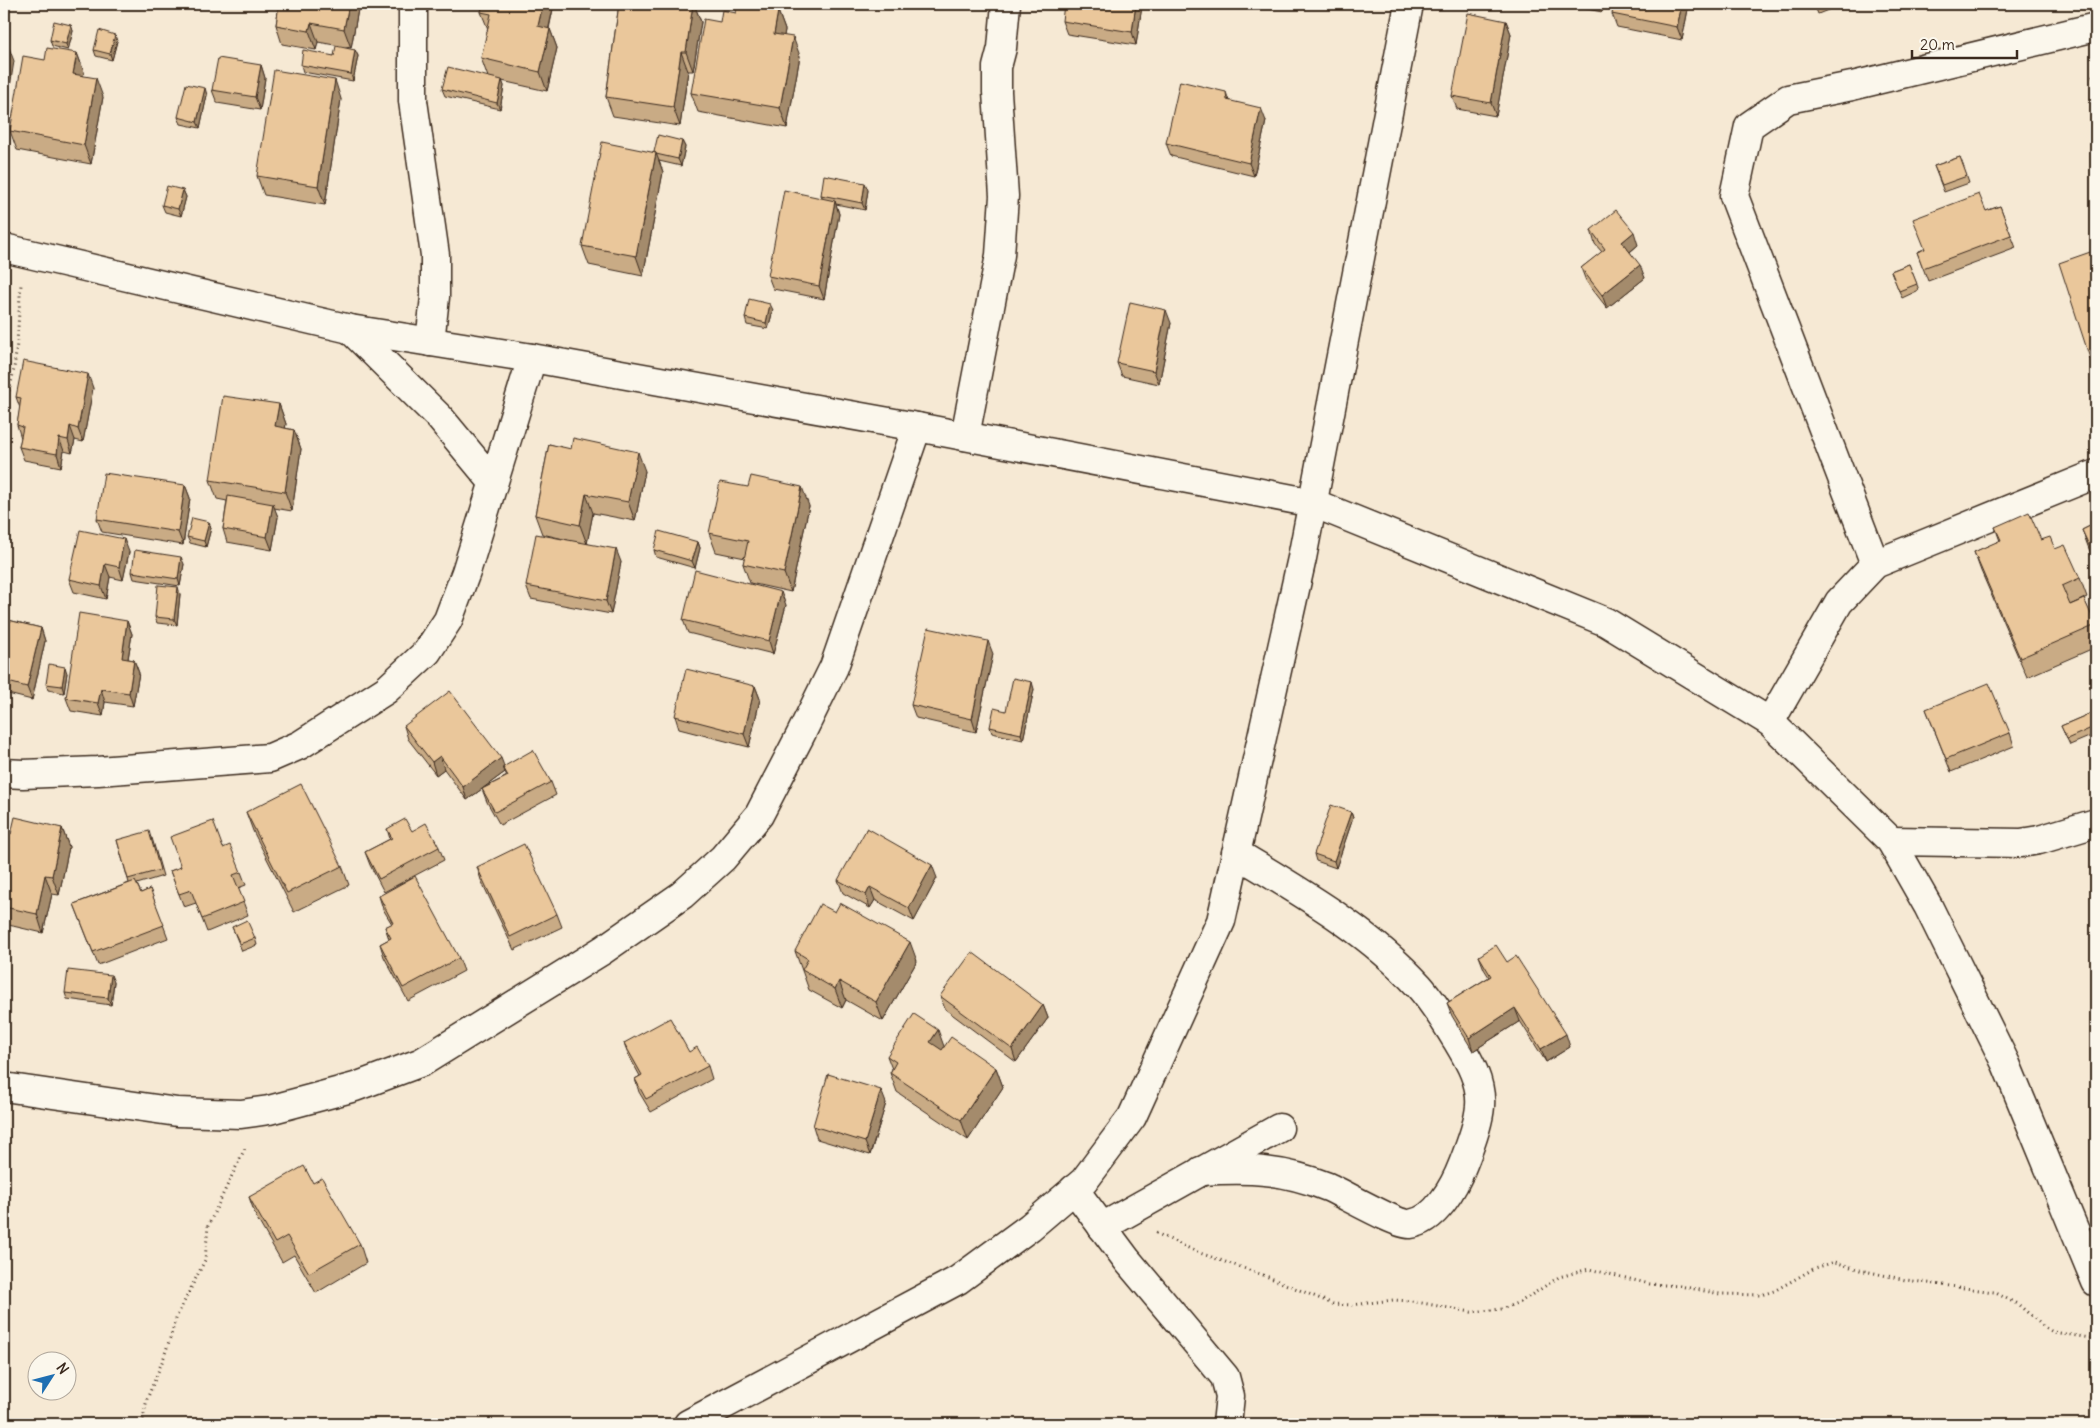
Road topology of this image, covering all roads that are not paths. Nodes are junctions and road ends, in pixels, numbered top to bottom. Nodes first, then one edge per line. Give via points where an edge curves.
1 (413, 4) edge
2 (1006, 4) edge
3 (1409, 4) edge
4 (2096, 26) edge
5 (14, 250) edge
6 (350, 328) junction
7 (430, 342) junction
8 (532, 358) junction
9 (917, 427) junction
10 (965, 436) junction
11 (2096, 474) edge
12 (493, 482) junction
13 (1313, 504) junction
14 (1875, 564) junction
15 (1770, 722) junction
16 (4, 773) edge
17 (2096, 823) edge
18 (1891, 841) junction
19 (1236, 853) junction
20 (4, 1087) edge
21 (1279, 1128) dead end
22 (1202, 1171) junction
23 (1074, 1189) junction
24 (1112, 1221) junction
25 (2096, 1282) edge
26 (688, 1424) edge
27 (1227, 1424) edge

1 - 7 street via 413,101 435,256
2 - 10 street via 997,92 1004,196 1000,255
3 - 13 street
4 - 14 street via 1788,99 1749,126 1734,196
5 - 6 street
6 - 7 street
6 - 12 street via 440,418
7 - 8 street
8 - 9 street
8 - 12 street
9 - 10 street
9 - 20 street via 834,667 759,815 723,858 682,895 603,950 422,1062 355,1088 241,1114 177,1112
10 - 13 street
11 - 14 street
12 - 16 street via 448,620 427,652 386,690 327,729 270,758 98,771
13 - 15 street via 1606,622
13 - 19 street
14 - 15 street via 1839,602
15 - 18 street
17 - 18 street via 2021,843
18 - 25 street via 1928,906 2006,1064
19 - 22 street via 1324,906 1388,956 1420,987 1469,1059 1477,1079 1480,1105 1457,1180 1446,1198 1424,1219 1410,1224 1395,1221 1327,1186 1293,1176 1265,1169
19 - 23 street via 1221,921 1132,1117 1084,1181
21 - 22 street
22 - 24 street
23 - 24 street
23 - 26 street via 1030,1227 958,1280
24 - 27 street via 1127,1260 1225,1377 1230,1396

